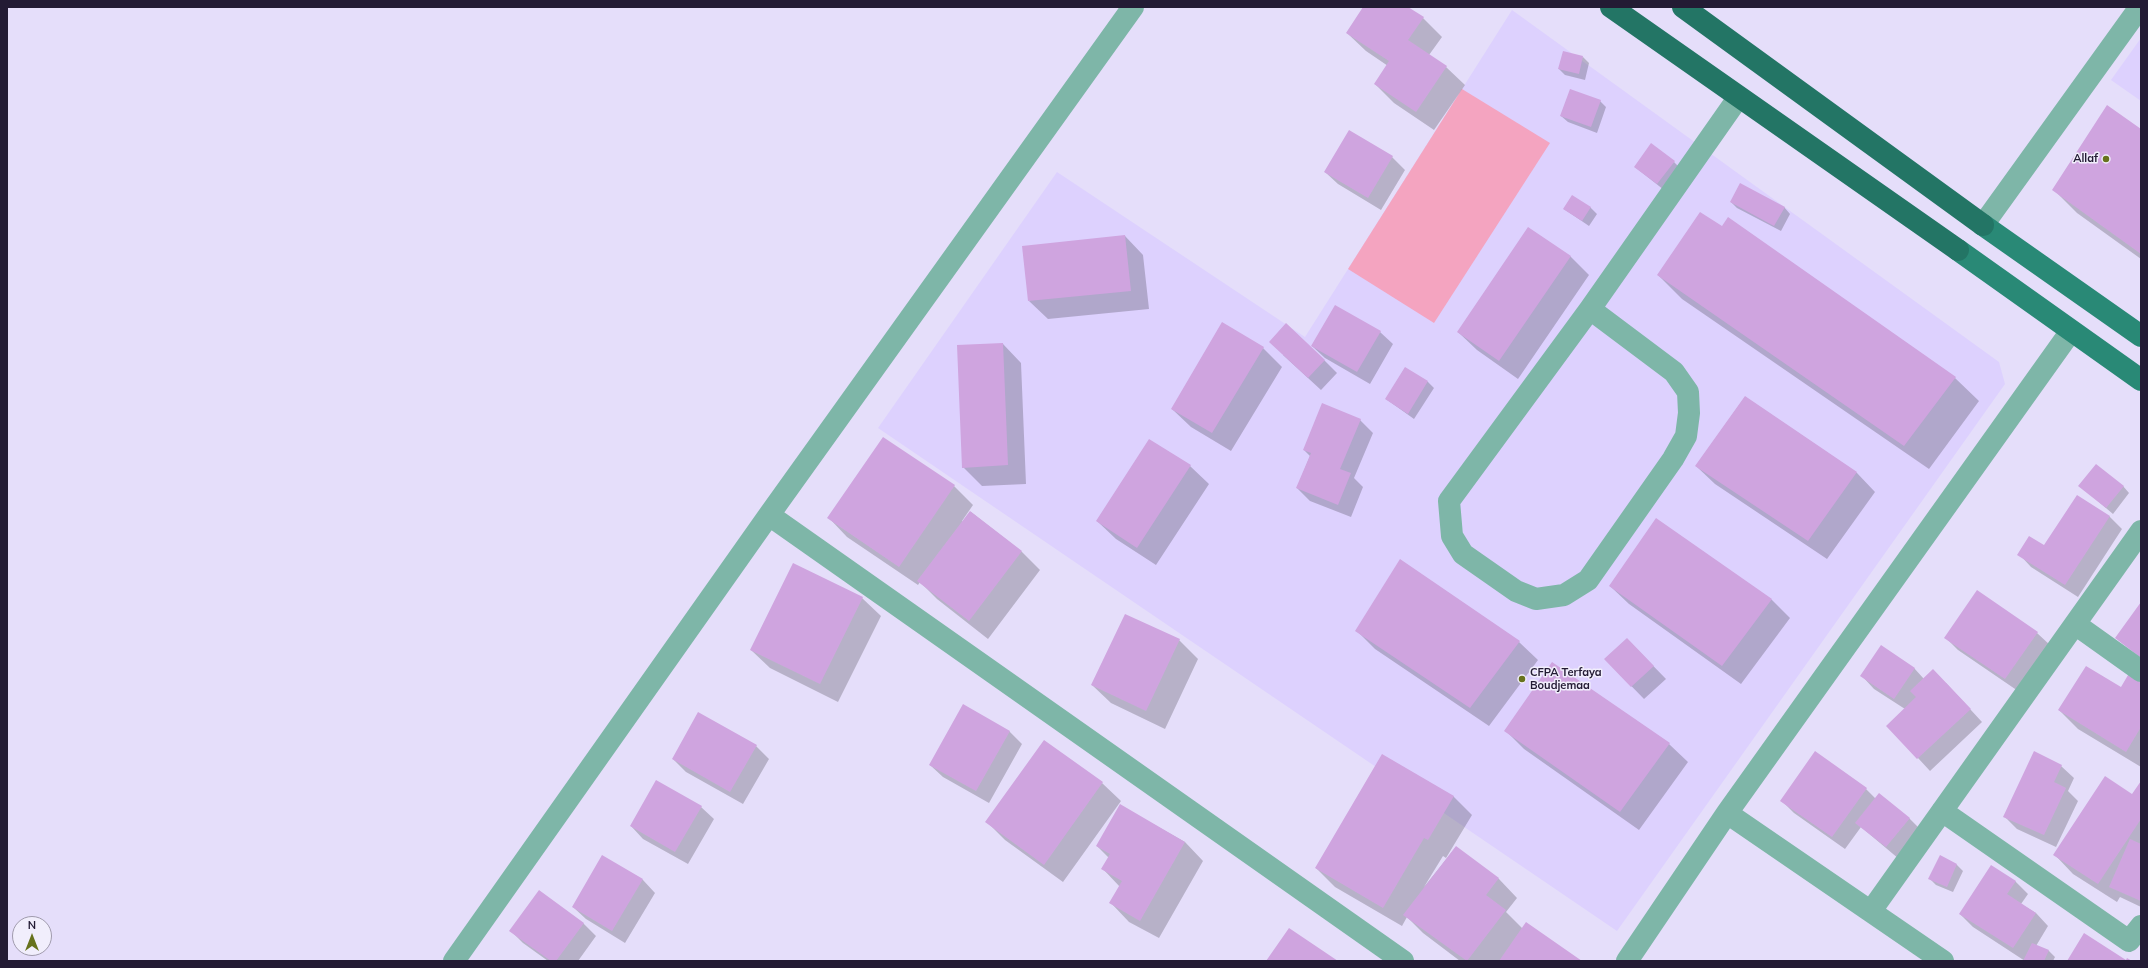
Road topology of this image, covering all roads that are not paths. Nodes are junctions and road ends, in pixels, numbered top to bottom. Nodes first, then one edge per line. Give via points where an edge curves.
1 (1133, 7) edge
2 (1611, 7) edge
3 (1684, 7) edge
4 (2140, 7) edge
5 (1738, 98) junction
6 (1983, 225) junction
7 (1958, 250) joint
8 (1590, 308) junction
9 (2071, 331) junction
10 (2141, 336) edge
11 (2141, 380) edge
12 (770, 515) junction
13 (2141, 531) edge
14 (2075, 624) junction
15 (2141, 671) edge
16 (1942, 811) junction
17 (1727, 813) junction
18 (1870, 911) junction
19 (2141, 926) edge
20 (454, 961) edge
21 (1403, 961) edge
22 (1627, 961) edge
23 (1943, 961) edge

1 - 12 street
2 - 5 highway
3 - 6 highway
4 - 6 street
5 - 7 highway
5 - 8 street
6 - 10 main road
7 - 9 main road
8 - 8 street via 1449,501 1452,536 1463,554 1516,591 1536,599 1564,595 1588,580 1673,459 1686,436 1688,392 1674,372
9 - 11 main road
9 - 17 street
12 - 20 street
12 - 21 street
13 - 14 street
14 - 15 street
14 - 16 street
16 - 18 street
16 - 19 street via 2129,941
17 - 18 street
17 - 22 street
18 - 23 street

